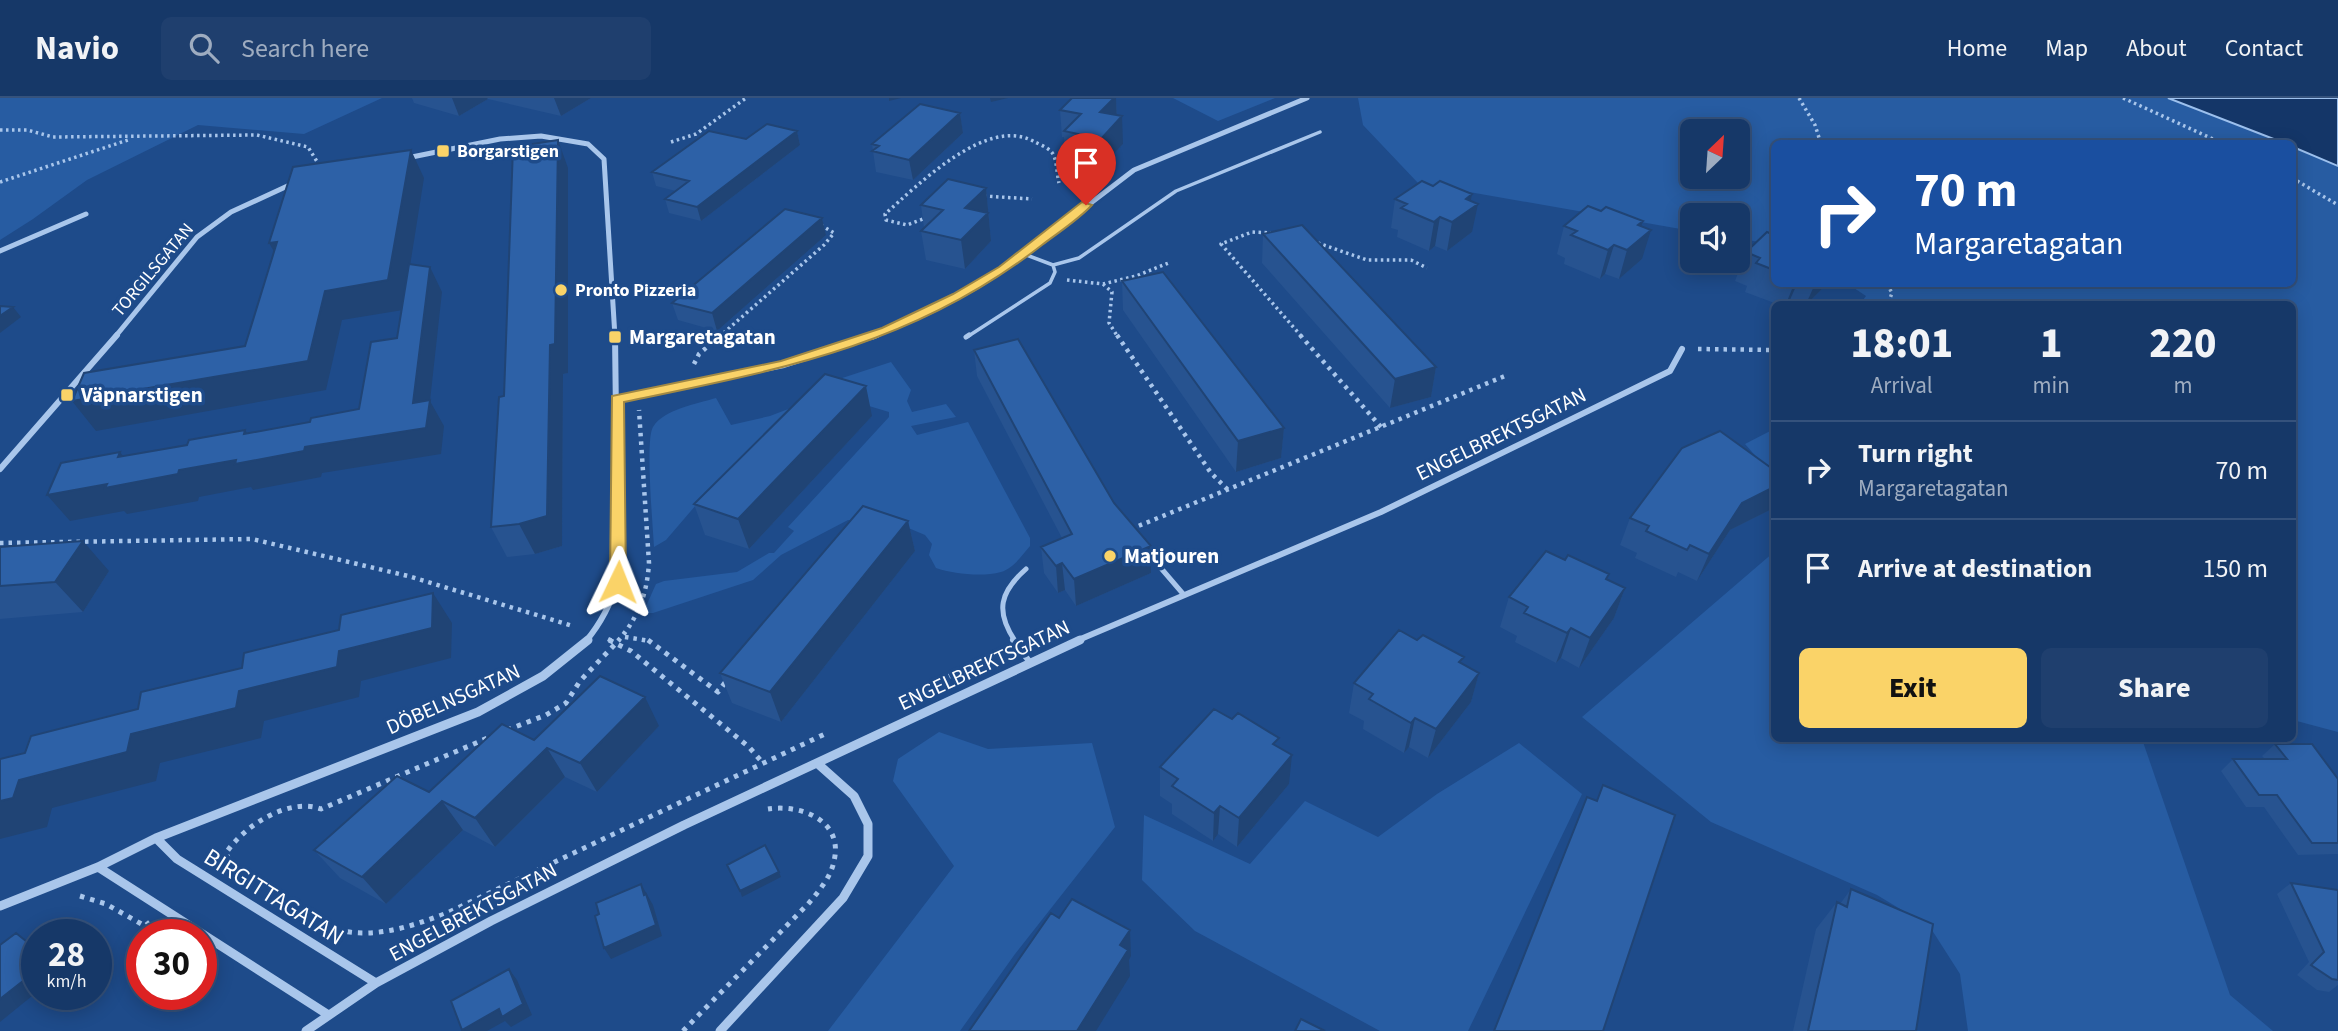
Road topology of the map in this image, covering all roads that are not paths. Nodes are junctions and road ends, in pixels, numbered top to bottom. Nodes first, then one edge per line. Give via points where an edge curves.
1 (1307, 98) edge
2 (1320, 132) dead end
3 (403, 158) edge
4 (325, 174) edge
5 (86, 214) dead end
6 (0, 250) edge
7 (1024, 254) junction
8 (1053, 265) junction
9 (966, 337) dead end
10 (1682, 349) road end
11 (617, 399) junction
12 (0, 468) edge
13 (1142, 546) edge
14 (1026, 569) dead end
15 (1184, 595) junction
16 (1029, 661) junction
17 (818, 765) junction
18 (156, 838) junction
19 (98, 867) junction
20 (0, 906) edge
21 (376, 983) junction
22 (327, 1014) junction
23 (306, 1031) edge
24 (720, 1031) edge

1 - 7 street via 1134,170
2 - 8 lane via 1176,191 1094,250
3 - 11 street, DÖBELNSGATAN via 541,136 588,144 604,159
4 - 12 street, TORGILSGATAN via 249,201 197,237
5 - 6 street
7 - 8 lane
7 - 11 street via 958,297 865,340 784,365
8 - 9 lane via 1050,283
10 - 15 street, ENGELBREKTSGATAN via 1670,371 1381,512
11 - 18 street, DÖBELNSGATAN via 618,582 593,632 525,689 478,712
13 - 15 lane
14 - 16 lane via 1013,579 1002,603 1006,630
15 - 16 street, ENGELBREKTSGATAN
16 - 17 street, ENGELBREKTSGATAN
17 - 21 street, ENGELBREKTSGATAN via 660,837
17 - 24 street via 854,796 868,824 868,856 843,898
18 - 19 street, DÖBELNSGATAN
18 - 21 street, BIRGITTAGATAN via 177,859
19 - 20 street, DÖBELNSGATAN
19 - 22 street
21 - 22 street, ENGELBREKTSGATAN
22 - 23 street, ENGELBREKTSGATAN

